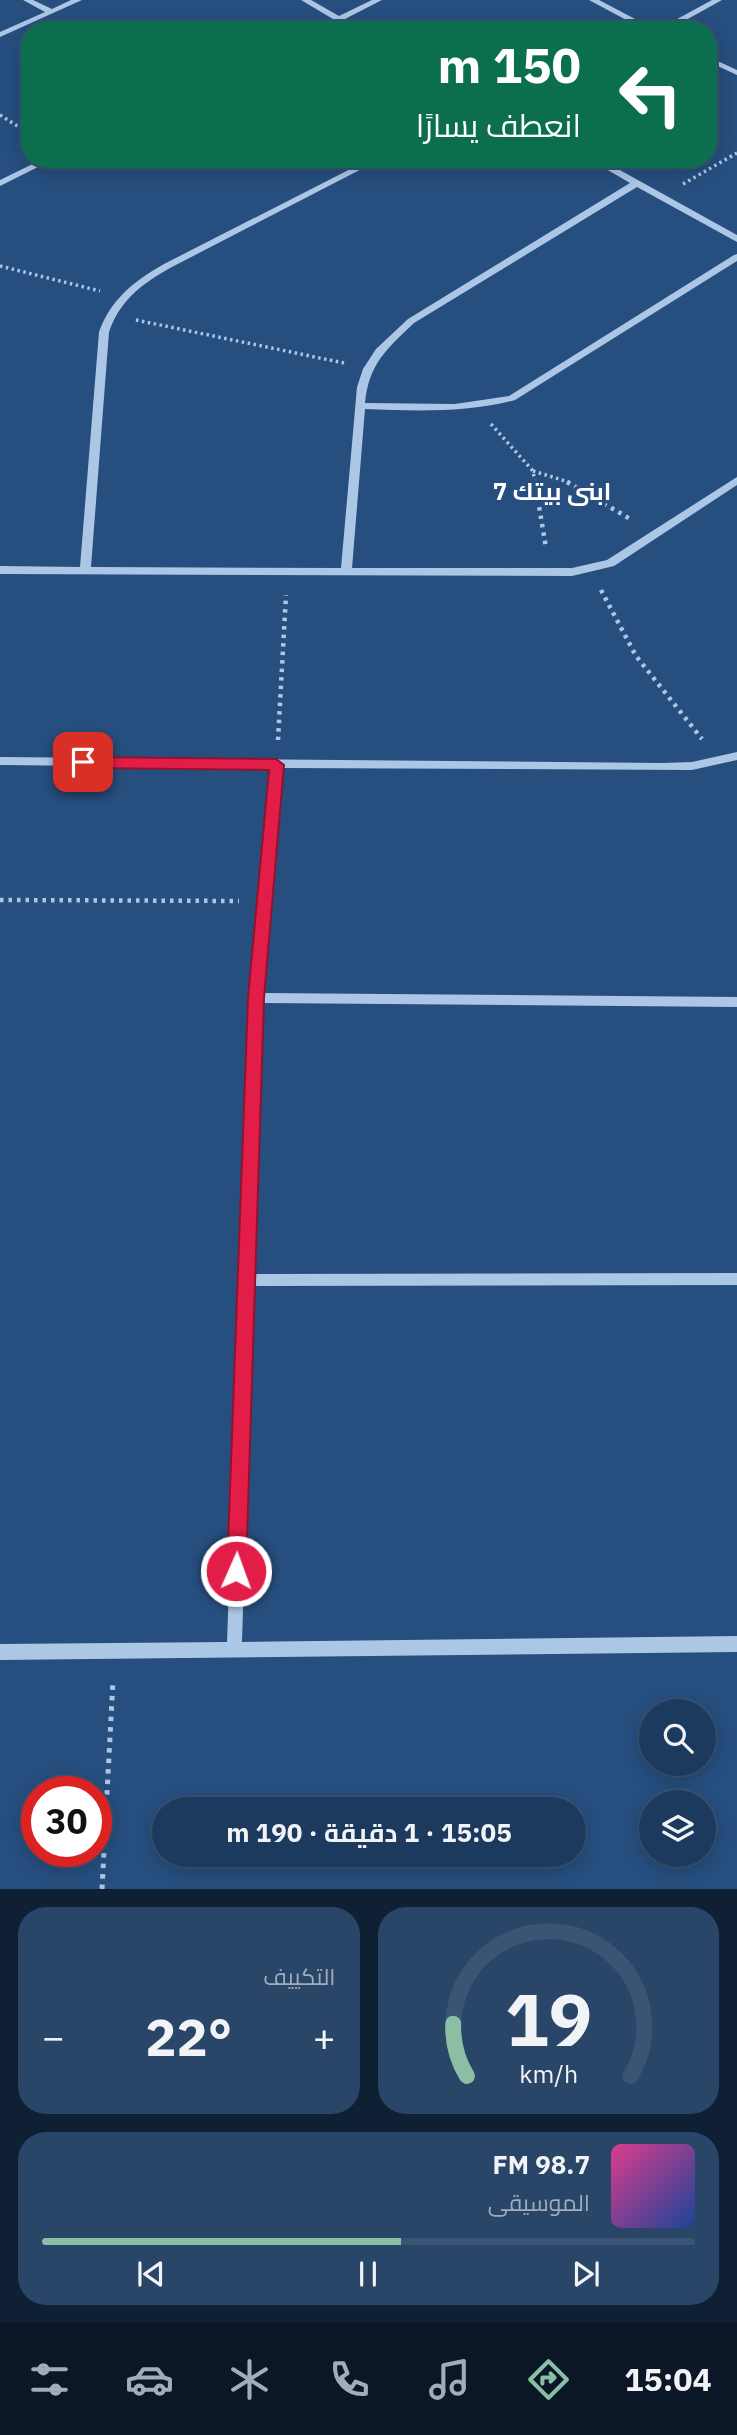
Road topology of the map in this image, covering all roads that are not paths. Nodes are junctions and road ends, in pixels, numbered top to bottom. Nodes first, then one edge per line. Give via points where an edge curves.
1 (27, 0) edge
2 (78, 0) edge
3 (305, 0) edge
4 (378, 0) edge
5 (593, 0) edge
6 (718, 0) edge
7 (52, 12) junction
8 (339, 19) junction
9 (32, 21) edge
10 (335, 21) edge
11 (343, 21) edge
12 (634, 21) edge
13 (678, 21) edge
14 (21, 26) edge
15 (0, 35) edge
16 (717, 63) edge
17 (737, 73) edge
18 (32, 168) edge
19 (359, 168) edge
20 (610, 168) edge
21 (637, 183) junction
22 (0, 184) edge
23 (737, 239) edge
24 (737, 257) edge
25 (359, 407) junction
26 (737, 480) edge
27 (0, 570) edge
28 (85, 570) junction
29 (346, 572) junction
30 (737, 756) edge
31 (0, 761) edge
32 (276, 765) junction
33 (256, 998) junction
34 (737, 1002) edge
35 (737, 1279) edge
36 (247, 1280) junction
37 (737, 1644) edge
38 (234, 1650) junction
39 (0, 1652) edge

1 - 7 street
2 - 7 street
3 - 8 street
4 - 8 street
5 - 12 street
6 - 13 street
7 - 9 street
8 - 10 street
8 - 11 street
14 - 15 street
16 - 17 street
18 - 22 street
19 - 28 street via 141,280 121,297 104,332
20 - 21 street
21 - 23 street
21 - 25 street via 393,335 368,369
24 - 25 street via 512,398 452,408
25 - 29 street
26 - 29 street via 610,563 592,569 552,573
27 - 28 street
28 - 29 street
30 - 32 street via 663,768
31 - 32 street
32 - 33 street
33 - 34 street
33 - 36 street
35 - 36 street
36 - 38 street
37 - 38 street
38 - 39 street

